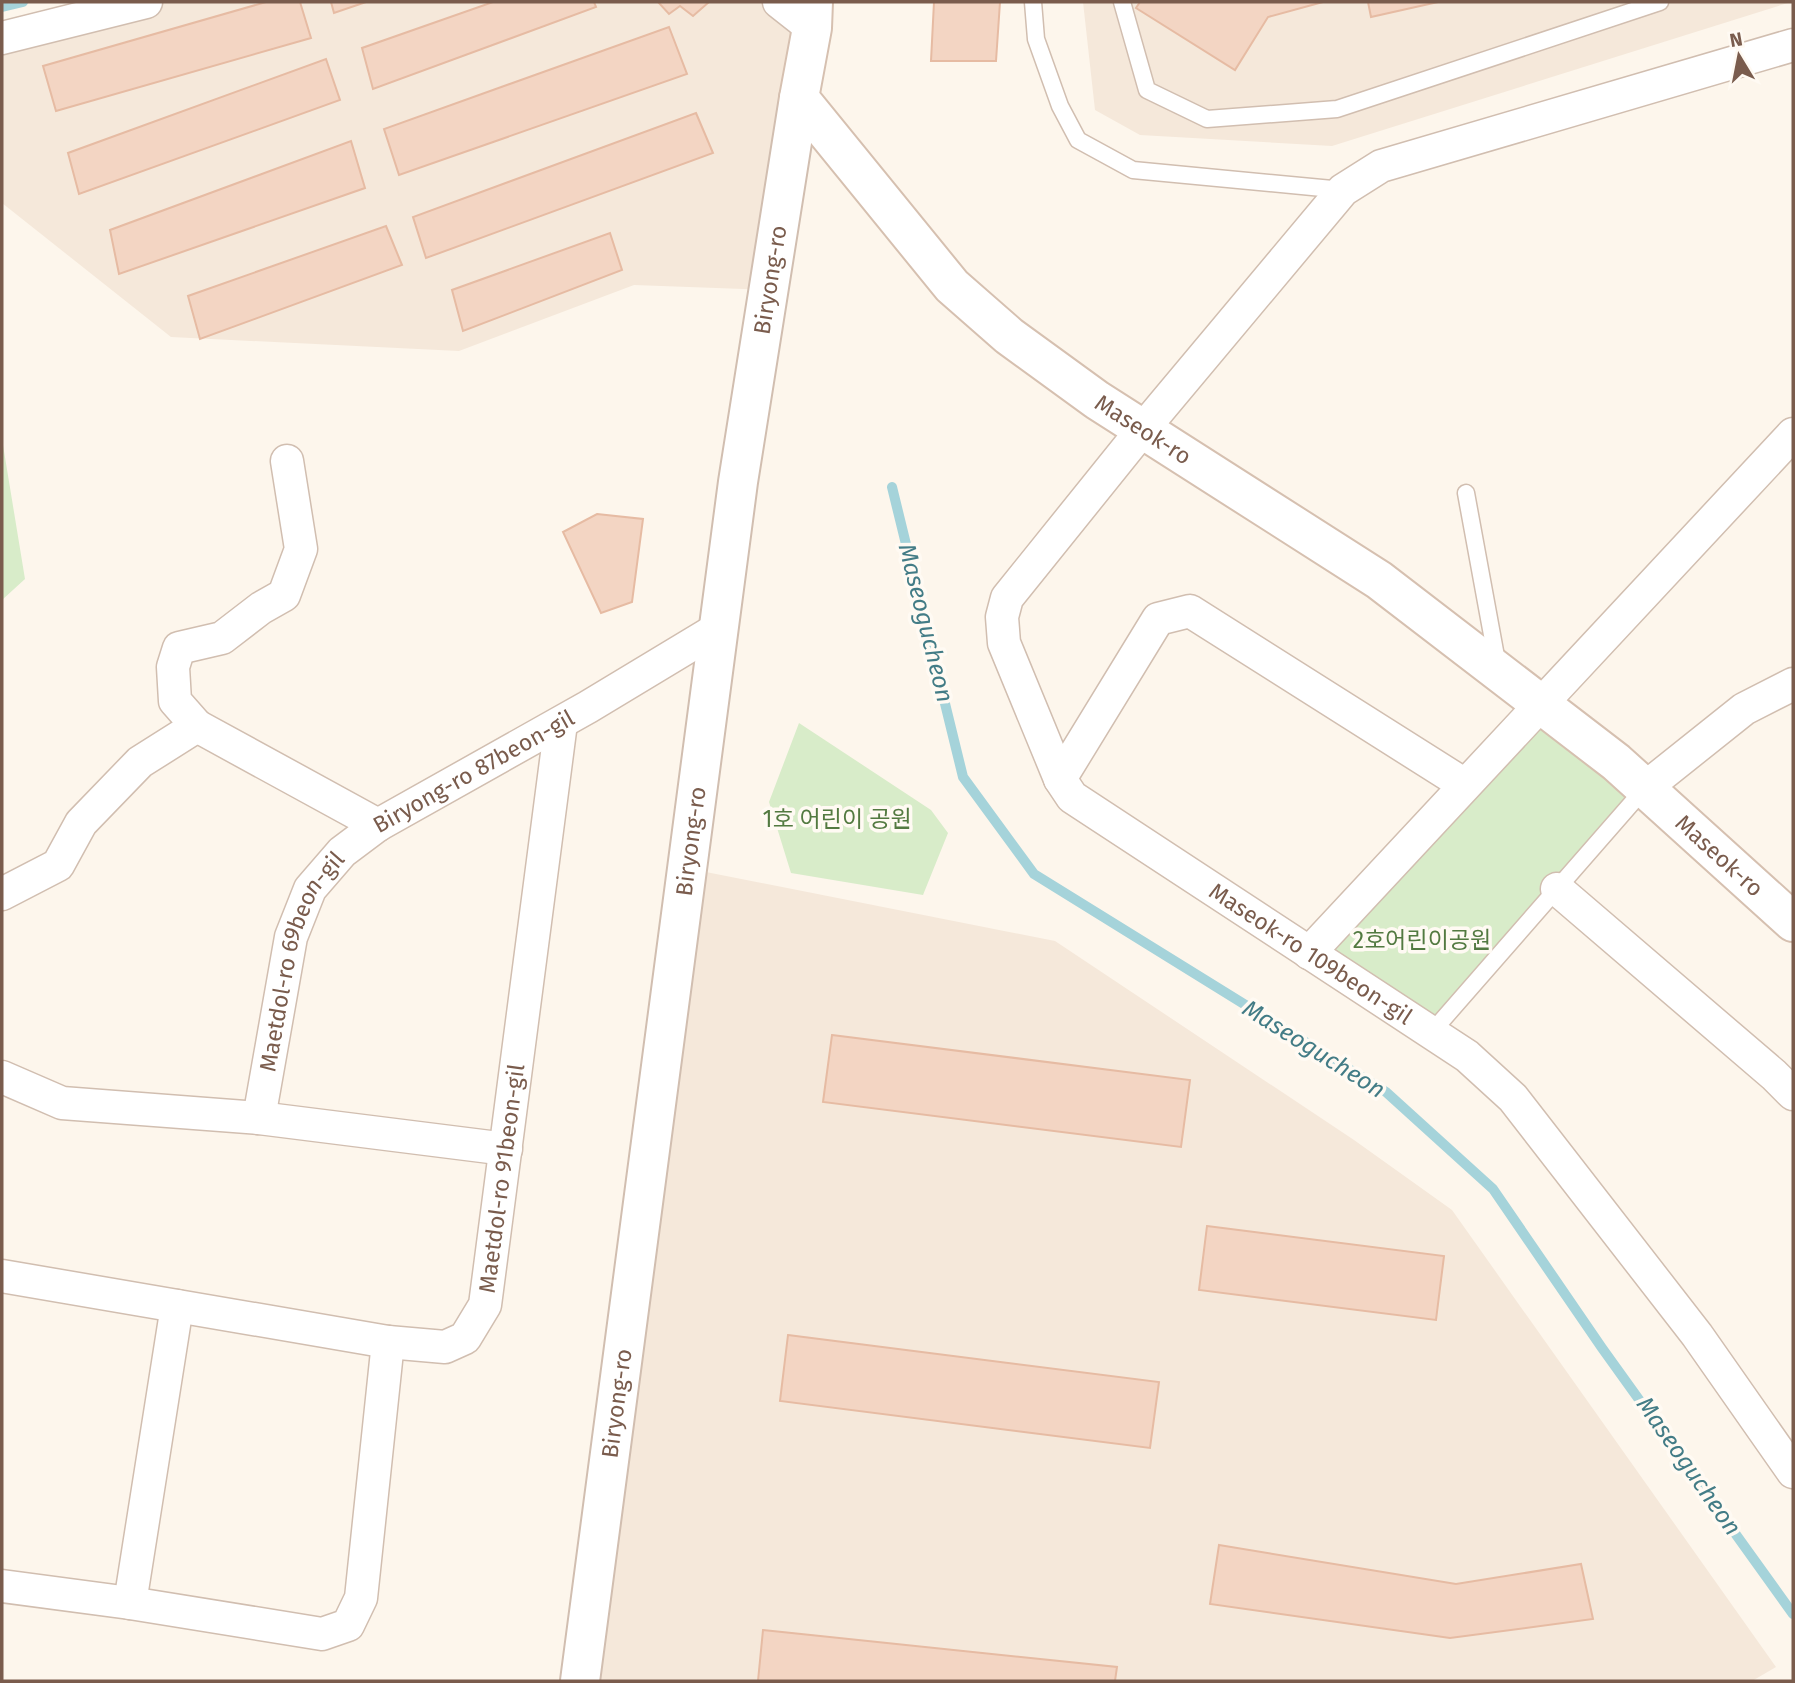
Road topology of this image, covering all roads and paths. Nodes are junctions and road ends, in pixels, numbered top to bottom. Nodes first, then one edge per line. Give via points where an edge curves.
1 (146, 2) edge
2 (779, 2) edge
3 (1033, 2) edge
4 (1122, 2) edge
5 (1660, 2) edge
6 (813, 15) edge
7 (2, 38) edge
8 (1792, 47) edge
9 (799, 98) junction
10 (1343, 190) junction
11 (1143, 429) junction
12 (1793, 434) edge
13 (288, 461) dead end
14 (1466, 492) dead end
15 (719, 628) junction
16 (1499, 672) junction
17 (1793, 684) edge
18 (1540, 704) junction
19 (561, 723) junction
20 (197, 726) junction
21 (1060, 779) junction
22 (1465, 785) junction
23 (1645, 788) junction
24 (378, 825) junction
25 (1557, 889) junction
26 (2, 894) edge
27 (1793, 922) edge
28 (1309, 953) junction
29 (1431, 1033) junction
30 (2, 1077) edge
31 (1793, 1094) edge
32 (259, 1118) junction
33 (506, 1149) junction
34 (2, 1276) edge
35 (177, 1306) junction
36 (388, 1342) junction
37 (1793, 1472) edge
38 (2, 1586) edge
39 (130, 1603) junction
40 (580, 1681) edge

1 - 7 street
2 - 6 street
3 - 10 lane via 1036,39 1060,106 1078,140 1133,170
4 - 5 lane via 1147,90 1207,119 1337,109
6 - 9 street, Biryong-ro
8 - 10 street, Maseok-ro 109beon-gil via 1381,166
9 - 11 street, Maseok-ro via 952,286 1009,336
9 - 15 street, Biryong-ro
10 - 11 street, Maseok-ro 109beon-gil
11 - 16 street, Maseok-ro via 1378,580
11 - 21 street, Maseok-ro 109beon-gil via 1007,598 1002,617 1004,643
12 - 18 street
13 - 20 street via 301,549 284,595 222,638 179,648 173,667 175,701
14 - 16 lane
15 - 19 street, Biryong-ro 87beon-gil
15 - 40 street, Biryong-ro
16 - 18 street, Maseok-ro
17 - 23 street via 1744,709
18 - 22 street
18 - 23 street, Maseok-ro
19 - 24 street, Biryong-ro 87beon-gil
19 - 33 street, Maetdol-ro 91beon-gil
20 - 24 street, Biryong-ro 87beon-gil
20 - 26 street via 139,762 81,823 58,865
21 - 22 street via 1158,619 1190,611
21 - 28 street, Maseok-ro 109beon-gil via 1072,797
22 - 28 street
23 - 25 lane
23 - 27 street, Maseok-ro
24 - 32 street, Maetdol-ro 69beon-gil via 342,852 310,889 291,937
25 - 29 lane
25 - 31 street
28 - 29 street, Maseok-ro 109beon-gil
29 - 37 street, Maseok-ro 109beon-gil via 1467,1056 1513,1098 1697,1335
30 - 32 street via 62,1103
32 - 33 street
33 - 36 street, Maetdol-ro 91beon-gil via 485,1305 465,1338 445,1347
34 - 35 street, Maetdol-ro 91beon-gil
35 - 36 street, Maetdol-ro 91beon-gil
35 - 39 street
36 - 39 street via 361,1598 348,1625 322,1634
38 - 39 street

